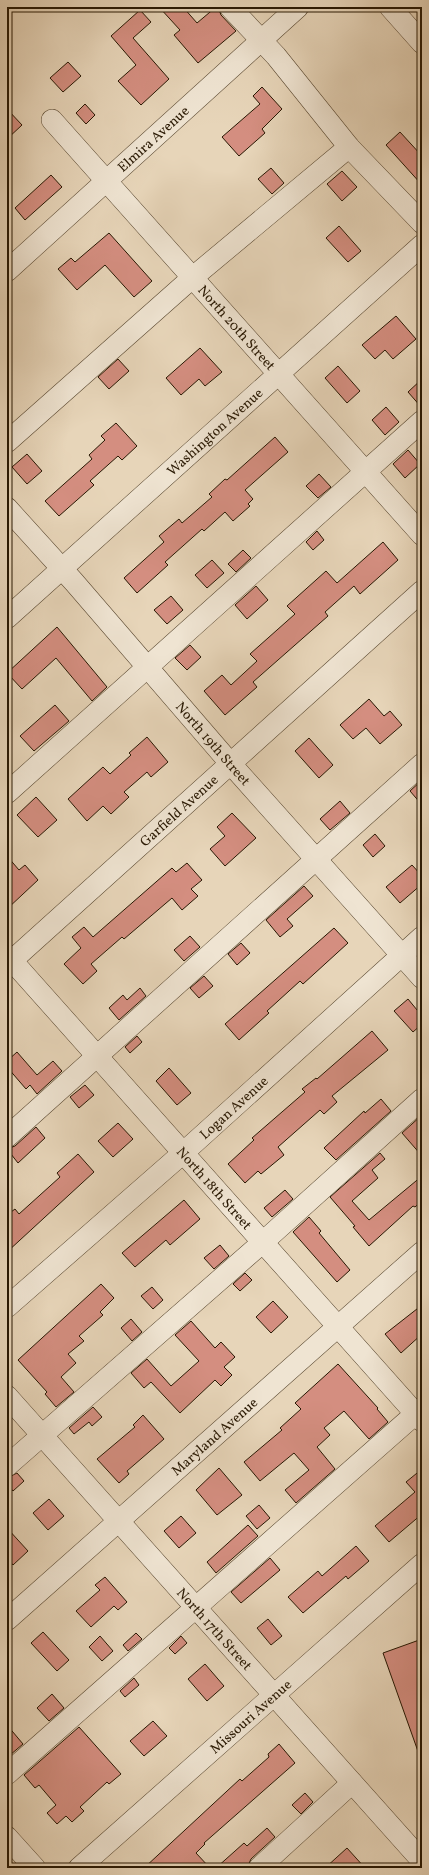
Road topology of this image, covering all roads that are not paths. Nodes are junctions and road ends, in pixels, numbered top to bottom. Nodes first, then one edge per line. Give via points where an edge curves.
1 (230, 7) edge
2 (298, 7) edge
3 (390, 7) edge
4 (261, 41) junction
5 (422, 43) edge
6 (52, 120) dead end
7 (349, 147) junction
8 (106, 182) junction
9 (422, 223) edge
10 (422, 245) edge
11 (7, 271) edge
12 (192, 278) junction
13 (278, 373) junction
14 (422, 421) edge
15 (7, 442) edge
16 (366, 472) junction
17 (7, 508) edge
18 (422, 535) edge
19 (62, 568) junction
20 (422, 591) edge
21 (7, 618) edge
22 (147, 667) junction
23 (230, 763) junction
24 (422, 764) edge
25 (7, 793) edge
26 (315, 858) junction
27 (422, 937) edge
28 (402, 955) junction
29 (9, 960) edge
30 (422, 978) edge
31 (97, 1056) junction
32 (422, 1099) edge
33 (7, 1137) edge
34 (183, 1153) junction
35 (263, 1242) junction
36 (422, 1252) edge
37 (7, 1307) edge
38 (338, 1327) junction
39 (7, 1396) edge
40 (420, 1414) edge
41 (41, 1435) junction
42 (7, 1466) edge
43 (119, 1522) junction
44 (422, 1564) edge
45 (195, 1607) junction
46 (7, 1620) edge
47 (274, 1696) junction
48 (7, 1774) edge
49 (352, 1783) junction
50 (7, 1837) edge
51 (422, 1862) edge
52 (35, 1868) edge
53 (79, 1868) edge
54 (259, 1868) edge

1 - 4 street
2 - 4 street, Elmira Avenue
3 - 5 street
4 - 7 street
4 - 8 street, Elmira Avenue
6 - 8 street, North 20th Street
7 - 9 street
7 - 12 street
8 - 11 street, Elmira Avenue
8 - 12 street, North 20th Street
10 - 13 street, Washington Avenue
12 - 13 street, North 20th Street
12 - 15 street
13 - 16 street, North 20th Street
13 - 19 street, Washington Avenue
14 - 16 street
16 - 18 street, North 20th Street
16 - 22 street
17 - 19 street, North 19th Street
19 - 21 street, Washington Avenue
19 - 22 street, North 19th Street
20 - 23 street, Garfield Avenue
22 - 23 street, North 19th Street
22 - 25 street
23 - 26 street, North 19th Street
23 - 29 street, Garfield Avenue
24 - 26 street
26 - 28 street, North 19th Street
26 - 31 street
27 - 28 street, Logan Avenue
28 - 30 street, North 19th Street
28 - 34 street, Logan Avenue
29 - 31 street, North 18th Street
31 - 33 street
31 - 34 street, North 18th Street
32 - 35 street
34 - 35 street, North 18th Street
34 - 37 street, Logan Avenue
35 - 38 street, North 18th Street
35 - 41 street
36 - 38 street, Maryland Avenue
38 - 40 street, North 18th Street
38 - 43 street, Maryland Avenue
39 - 41 street, North 17th Street
40 - 45 street
41 - 42 street
41 - 43 street, North 17th Street
43 - 45 street, North 17th Street
43 - 46 street, Maryland Avenue
44 - 47 street, Missouri Avenue
45 - 47 street, North 17th Street
45 - 48 street
47 - 49 street, North 17th Street
47 - 53 street, Missouri Avenue
49 - 51 street, North 17th Street
49 - 54 street
50 - 52 street

